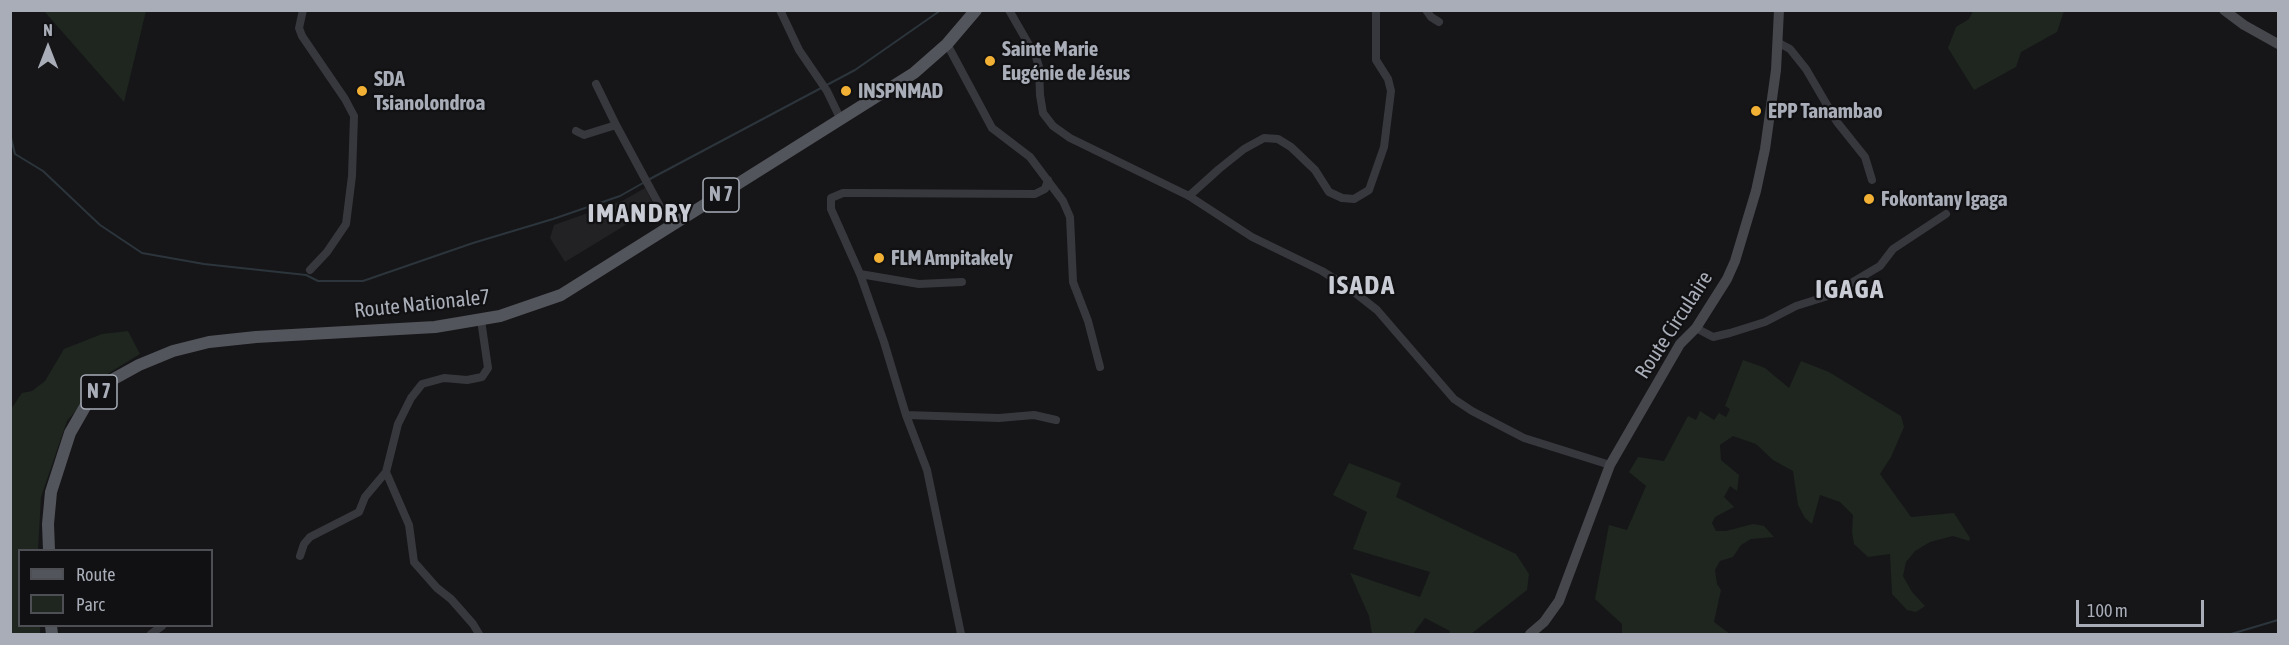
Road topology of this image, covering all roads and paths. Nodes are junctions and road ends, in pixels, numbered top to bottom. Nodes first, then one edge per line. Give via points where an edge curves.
1 (303, 10) edge
2 (780, 10) edge
3 (976, 10) edge
4 (1009, 10) edge
5 (1376, 10) edge
6 (1426, 10) edge
7 (1779, 10) edge
8 (2224, 10) edge
9 (1439, 22) dead end
10 (1777, 42) junction
11 (947, 44) junction
12 (2278, 44) edge
13 (596, 84) dead end
14 (841, 120) junction
15 (616, 125) junction
16 (576, 131) dead end
17 (1048, 180) junction
18 (1872, 180) dead end
19 (1189, 196) junction
20 (1946, 214) dead end
21 (671, 227) junction
22 (310, 270) dead end
23 (860, 274) junction
24 (962, 282) dead end
25 (481, 320) junction
26 (1696, 328) junction
27 (1100, 367) dead end
28 (906, 415) junction
29 (1056, 420) dead end
30 (1610, 465) junction
31 (386, 472) junction
32 (49, 549) edge
33 (300, 556) dead end
34 (479, 634) edge
35 (961, 634) edge
36 (1530, 634) edge

1 - 22 street via 299,28 302,36 354,116 346,224
2 - 14 street
3 - 11 main road, N 7
4 - 19 street via 1036,57 1043,113 1053,126
5 - 19 street via 1376,60 1391,91 1384,147 1369,190 1354,200 1329,192 1315,170 1291,147 1278,139 1264,138 1244,149
6 - 9 street
7 - 10 street, Route Circulaire
8 - 12 street
10 - 18 street via 1790,49 1806,69 1837,122 1865,157
10 - 26 street, Route Circulaire via 1765,149 1756,191 1735,261
11 - 14 main road, Route Nationale7 / N 7 via 914,73
11 - 17 street via 992,128 1030,158
13 - 15 street
14 - 21 main road, Route Nationale7 / N 7
15 - 16 street via 584,135
15 - 21 street
17 - 23 street via 1046,189 1035,194 843,193 831,198 831,208
17 - 27 street via 1070,217 1073,282
19 - 30 street via 1252,237 1349,288 1377,310 1454,399 1472,411 1524,438
20 - 26 street via 1893,249 1880,266 1831,295 1730,333 1713,337
21 - 25 main road, Route Nationale7 / N 7 via 561,295
23 - 24 street via 919,284
23 - 28 street
25 - 31 street via 488,368 482,377 444,378 422,384 398,424
25 - 32 main road, Route Nationale7 / N 7 via 435,327 209,342 139,365 110,381 86,405 76,424 51,492
26 - 30 street, Route Circulaire via 1680,344
28 - 29 street via 1034,415
28 - 35 street via 928,476
30 - 36 street, Route Circulaire via 1559,601
31 - 33 street via 365,497 359,512 310,537
31 - 34 street via 409,525 414,562 452,599

